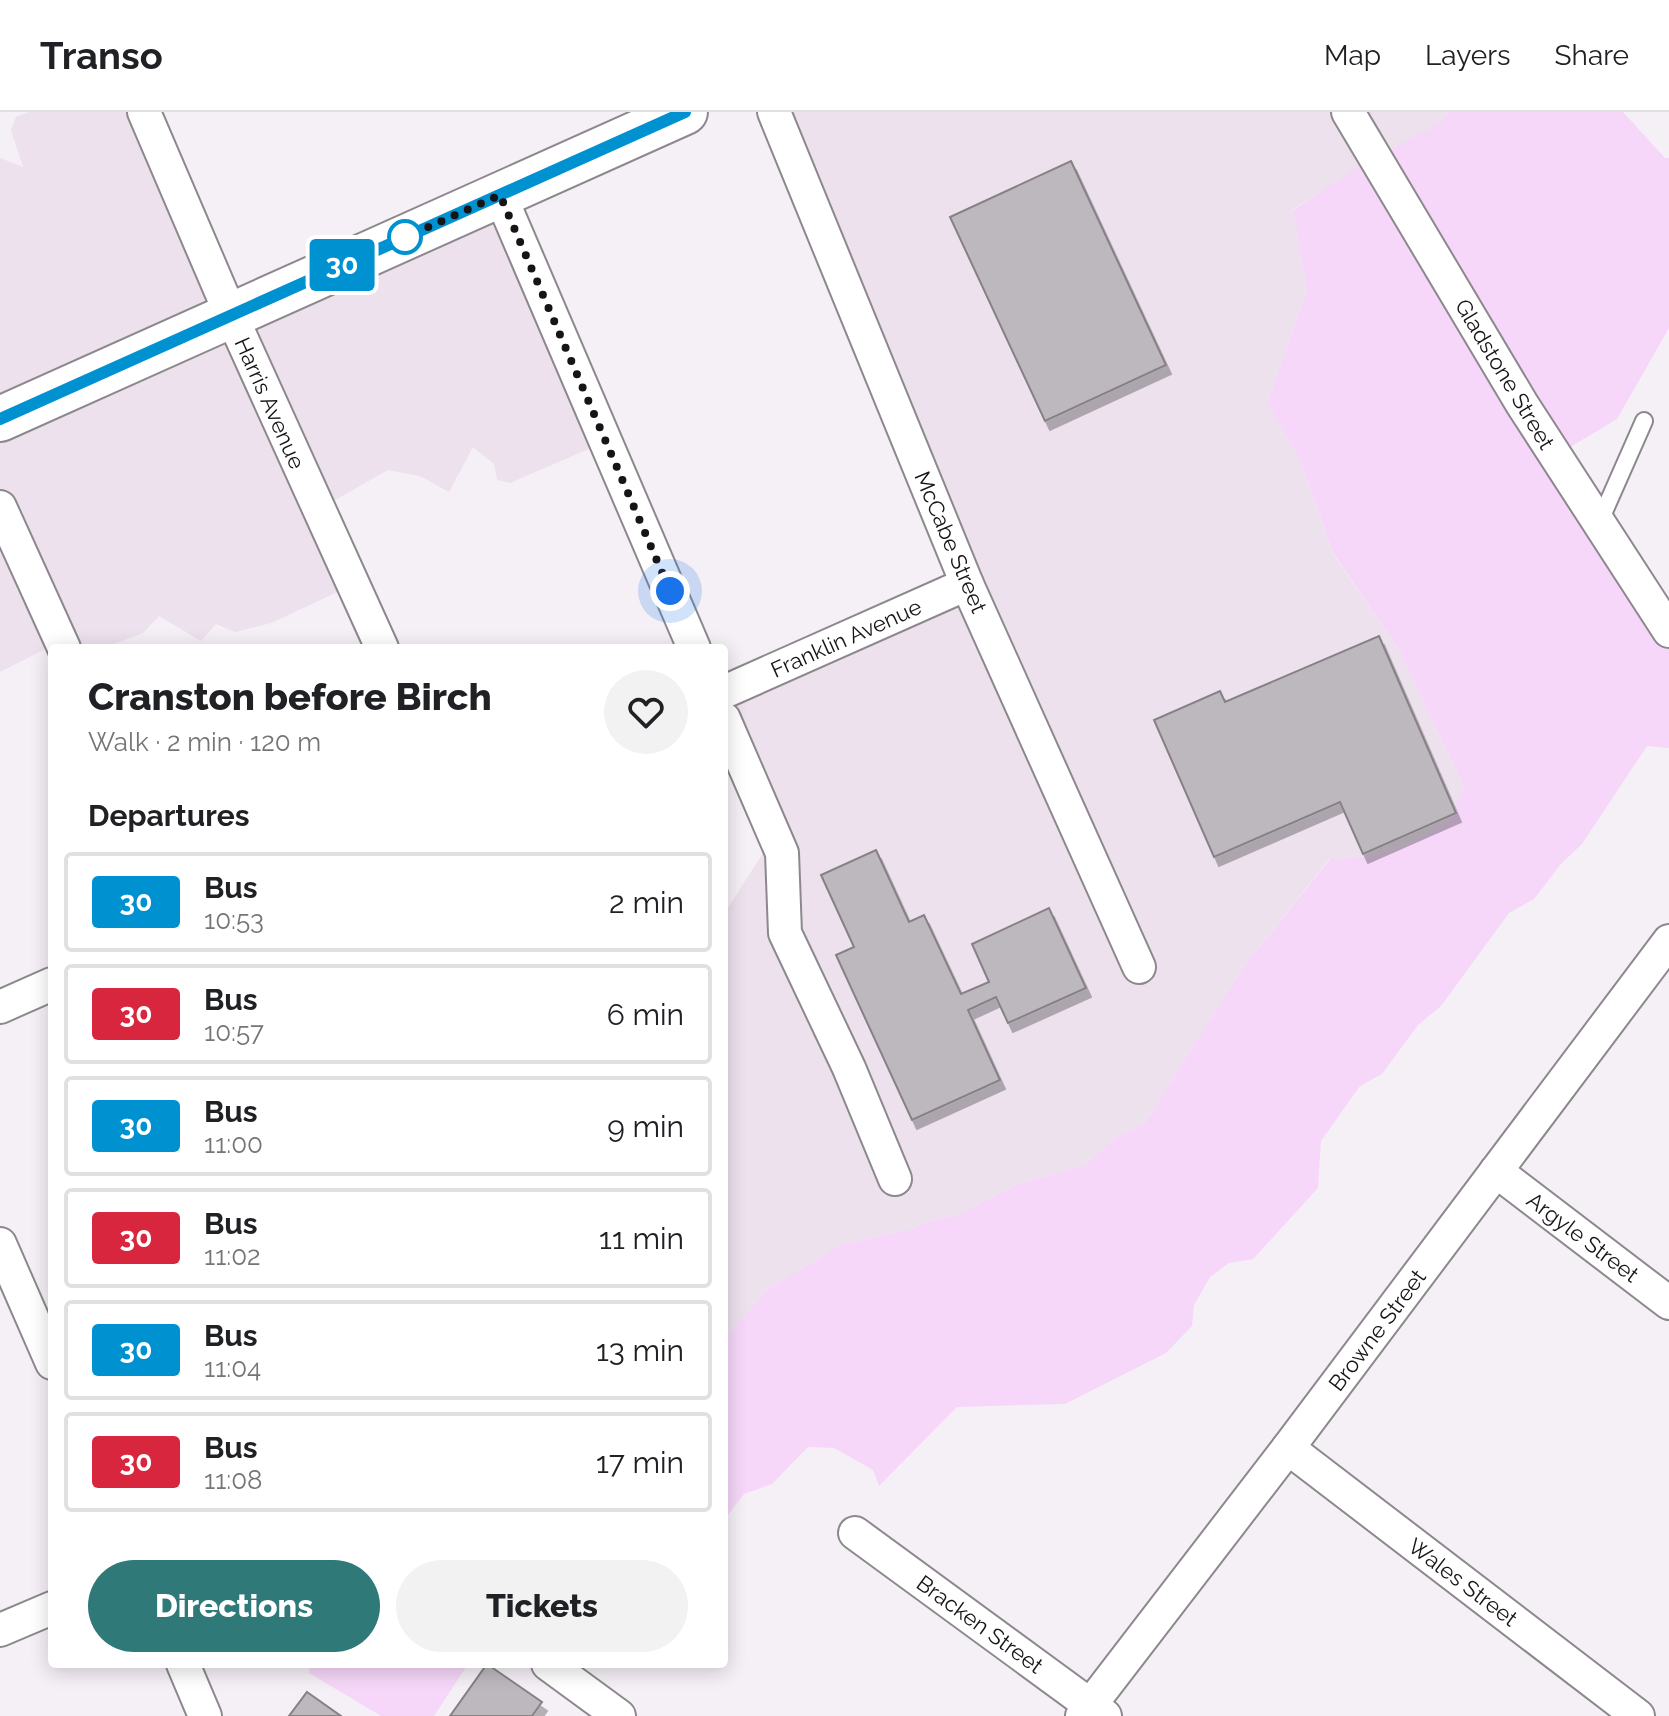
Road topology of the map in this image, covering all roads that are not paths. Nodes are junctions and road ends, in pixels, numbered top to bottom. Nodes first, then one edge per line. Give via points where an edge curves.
1 (144, 112) edge
2 (685, 112) edge
3 (774, 112) edge
4 (1348, 112) edge
5 (500, 195) junction
6 (231, 315) junction
7 (0, 419) edge
8 (1644, 421) dead end
9 (0, 507) edge
10 (1599, 523) junction
11 (967, 584) junction
12 (1669, 631) edge
13 (62, 644) edge
14 (380, 644) edge
15 (692, 644) edge
16 (728, 690) edge
17 (728, 728) edge
18 (1669, 941) edge
19 (1139, 967) dead end
20 (48, 986) edge
21 (0, 1007) edge
22 (1496, 1171) junction
23 (895, 1179) dead end
24 (0, 1244) edge
25 (1669, 1303) edge
26 (12, 1304) edge
27 (48, 1357) edge
28 (1288, 1448) junction
29 (855, 1533) dead end
30 (48, 1610) edge
31 (0, 1630) edge
32 (185, 1668) edge
33 (553, 1668) edge
34 (1093, 1712) edge
35 (205, 1716) edge
36 (619, 1716) edge
37 (1638, 1716) edge

1 - 6 street, Harris Avenue
2 - 5 main road
3 - 11 street, McCabe Street
4 - 10 street, Gladstone Street
5 - 6 main road
5 - 15 street
6 - 7 main road
6 - 14 street, Harris Avenue
8 - 10 lane
9 - 13 street
10 - 12 street, Gladstone Street
11 - 16 street, Franklin Avenue
11 - 19 street, McCabe Street
17 - 23 street via 782,853 785,933
18 - 22 street, Browne Street
20 - 21 street
22 - 25 street, Argyle Street
22 - 28 street, Browne Street
24 - 26 street
26 - 27 street
28 - 34 street, Browne Street
28 - 37 street, Wales Street
29 - 34 street, Bracken Street
30 - 31 street
32 - 35 street
33 - 36 street

